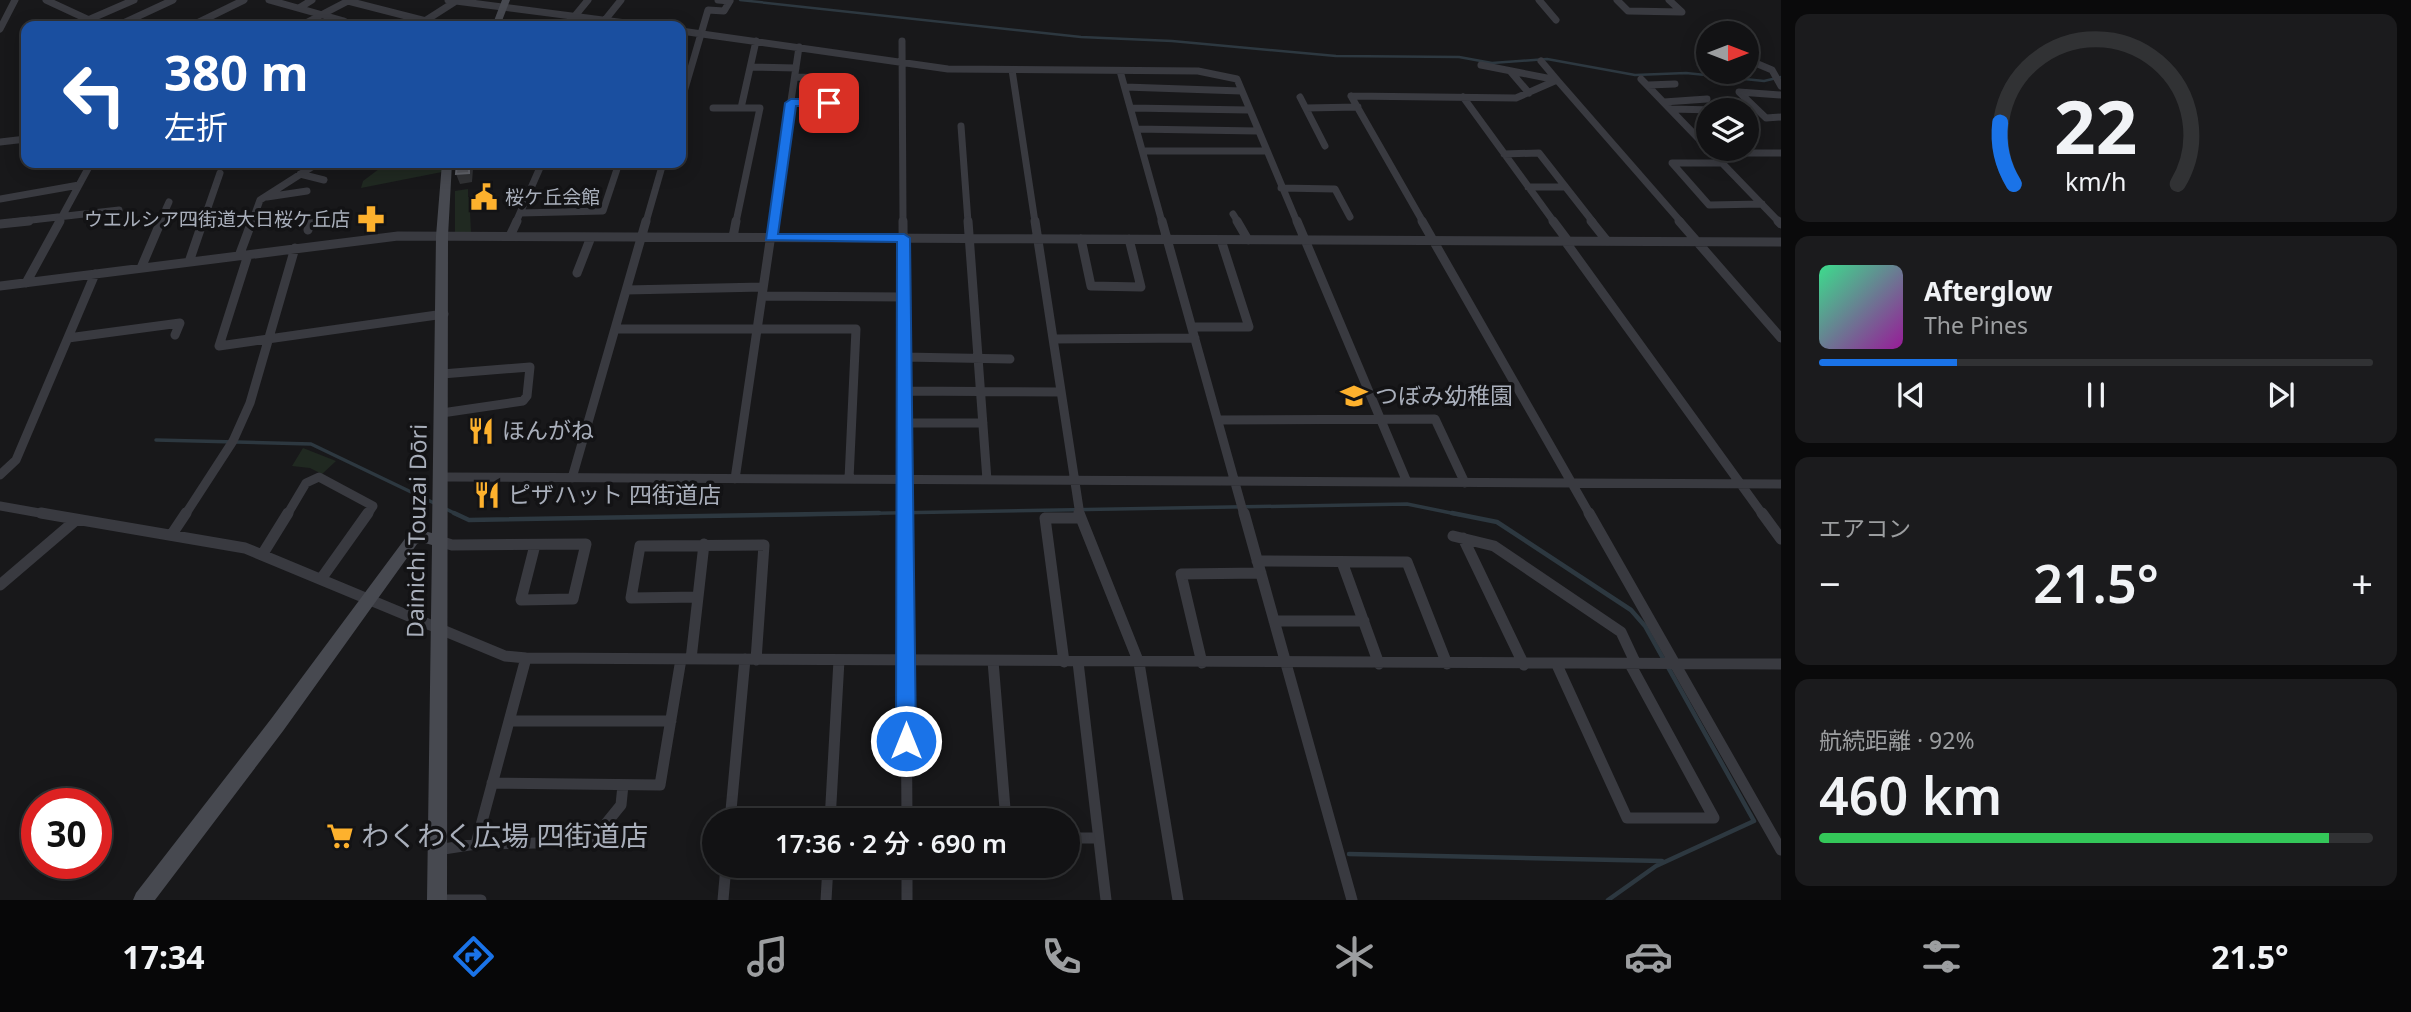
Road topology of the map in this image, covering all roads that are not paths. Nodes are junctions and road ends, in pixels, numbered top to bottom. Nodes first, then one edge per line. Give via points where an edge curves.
1 (15, 0) edge
2 (46, 0) edge
3 (134, 0) edge
4 (173, 0) edge
5 (244, 0) edge
6 (270, 0) edge
7 (312, 0) edge
8 (349, 0) edge
9 (448, 0) edge
10 (588, 0) edge
11 (621, 0) edge
12 (718, 0) edge
13 (1539, 0) edge
14 (1617, 0) edge
15 (1670, 0) edge
16 (456, 1) edge
17 (505, 4) edge
18 (299, 8) junction
19 (322, 15) junction
20 (574, 17) junction
21 (88, 20) joint
22 (1556, 20) dead end
23 (128, 21) edge
24 (201, 21) edge
25 (310, 21) edge
26 (344, 21) edge
27 (426, 21) joint
28 (498, 21) edge
29 (596, 21) edge
30 (602, 21) edge
31 (0, 29) edge
32 (686, 31) edge
33 (701, 33) junction
34 (756, 41) junction
35 (902, 41) dead end
36 (799, 47) junction
37 (1541, 61) dead end
38 (902, 63) junction
39 (1759, 64) edge
40 (686, 65) edge
41 (691, 65) junction
42 (1481, 65) dead end
43 (751, 67) junction
44 (1012, 70) junction
45 (1120, 71) junction
46 (1510, 71) junction
47 (795, 73) junction
48 (829, 78) dead end
49 (1641, 79) dead end
50 (1557, 80) junction
51 (686, 84) edge
52 (1675, 84) dead end
53 (1780, 84) edge
54 (1648, 85) junction
55 (1125, 87) junction
56 (1241, 91) junction
57 (1529, 93) junction
58 (1781, 95) edge
59 (1300, 97) dead end
60 (1463, 97) junction
61 (1696, 100) edge
62 (1664, 102) junction
63 (791, 103) junction
64 (829, 103) dead end
65 (1357, 107) junction
66 (713, 108) dead end
67 (741, 108) junction
68 (1131, 108) junction
69 (1306, 108) junction
70 (1670, 108) junction
71 (1696, 109) edge
72 (1248, 110) junction
73 (1781, 117) edge
74 (961, 125) dead end
75 (1136, 129) junction
76 (1257, 131) junction
77 (1696, 136) edge
78 (21, 140) edge
79 (0, 142) edge
80 (1325, 146) dead end
81 (1143, 151) junction
82 (1265, 151) junction
83 (1759, 153) edge
84 (1781, 153) edge
85 (1504, 154) junction
86 (1722, 163) joint
87 (88, 168) edge
88 (310, 168) edge
89 (447, 168) edge
90 (540, 168) edge
91 (617, 168) edge
92 (662, 168) edge
93 (220, 173) dead end
94 (300, 174) junction
95 (324, 180) dead end
96 (79, 185) junction
97 (1528, 187) junction
98 (1565, 187) junction
99 (1281, 188) junction
100 (307, 191) dead end
101 (263, 197) junction
102 (0, 199) edge
103 (169, 202) dead end
104 (1762, 204) junction
105 (119, 210) dead end
106 (520, 213) junction
107 (1233, 214) dead end
108 (63, 217) junction
109 (1350, 217) dead end
110 (252, 222) junction
111 (0, 224) edge
112 (1781, 224) edge
113 (308, 230) dead end
114 (442, 236) junction
115 (510, 236) junction
116 (590, 237) junction
117 (642, 237) junction
118 (733, 237) junction
119 (771, 238) junction
120 (904, 238) junction
121 (972, 239) junction
122 (1038, 239) junction
123 (1081, 239) junction
124 (1129, 239) junction
125 (1167, 239) junction
126 (1222, 240) junction
127 (1248, 240) junction
128 (1302, 240) junction
129 (1434, 240) junction
130 (1566, 241) junction
131 (1607, 241) junction
132 (1697, 242) junction
133 (1781, 242) edge
134 (295, 248) junction
135 (243, 255) junction
136 (189, 262) junction
137 (141, 268) junction
138 (577, 273) dead end
139 (94, 274) junction
140 (26, 283) junction
141 (0, 286) edge
142 (626, 290) junction
143 (763, 292) junction
144 (904, 297) junction
145 (444, 314) junction
146 (1192, 327) junction
147 (615, 329) junction
148 (757, 329) junction
149 (175, 335) dead end
150 (68, 338) junction
151 (1195, 338) junction
152 (1781, 338) edge
153 (271, 339) junction
154 (1053, 339) junction
155 (904, 357) junction
156 (979, 358) junction
157 (1010, 359) dead end
158 (442, 374) junction
159 (904, 391) junction
160 (982, 392) junction
161 (1061, 392) junction
162 (442, 412) junction
163 (1380, 419) junction
164 (1218, 420) junction
165 (905, 423) junction
166 (983, 423) junction
167 (0, 475) edge
168 (442, 477) junction
169 (572, 478) junction
170 (735, 479) junction
171 (849, 479) junction
172 (905, 480) junction
173 (987, 480) junction
174 (1074, 480) junction
175 (1235, 481) junction
176 (1407, 482) junction
177 (1465, 482) junction
178 (1573, 483) junction
179 (1741, 484) junction
180 (1781, 484) edge
181 (0, 506) edge
182 (1080, 518) junction
183 (76, 520) junction
184 (172, 534) junction
185 (1781, 539) edge
186 (439, 541) junction
187 (704, 544) junction
188 (535, 545) junction
189 (262, 555) junction
190 (1257, 561) junction
191 (1342, 562) junction
192 (1261, 573) junction
193 (321, 579) junction
194 (0, 585) edge
195 (698, 597) junction
196 (369, 600) junction
197 (1274, 621) junction
198 (1364, 621) junction
199 (439, 628) junction
200 (526, 658) junction
201 (686, 659) junction
202 (751, 659) junction
203 (839, 660) junction
204 (906, 660) junction
205 (993, 661) junction
206 (1064, 662) junction
207 (1077, 662) junction
208 (1139, 663) junction
209 (1202, 663) junction
210 (1286, 663) junction
211 (1669, 663) junction
212 (1379, 664) junction
213 (1447, 664) junction
214 (1633, 664) junction
215 (1781, 664) edge
216 (1524, 665) junction
217 (1557, 665) junction
218 (509, 721) junction
219 (671, 721) junction
220 (492, 783) junction
221 (624, 785) junction
222 (732, 808) edge
223 (831, 808) edge
224 (907, 808) edge
225 (1005, 808) edge
226 (1080, 838) edge
227 (1098, 838) junction
228 (476, 844) junction
229 (437, 850) junction
230 (1781, 850) edge
231 (725, 878) edge
232 (827, 878) edge
233 (907, 878) edge
234 (143, 900) edge
235 (437, 900) edge
236 (481, 900) edge
237 (723, 900) edge
238 (826, 900) edge
239 (907, 900) edge
240 (1106, 900) edge
241 (1178, 900) edge
242 (1352, 900) edge

1 - 31 street
2 - 21 street
3 - 21 street
4 - 23 street
5 - 24 street
6 - 18 street
7 - 18 street
8 - 19 street
8 - 27 street
9 - 16 street
10 - 20 street
11 - 30 street
12 - 33 street via 730,1 724,11 708,10
13 - 22 street
14 - 15 street via 1628,11 1682,12
16 - 17 street
16 - 27 street
17 - 20 street
17 - 28 street
18 - 19 street
19 - 25 street
19 - 26 street
20 - 29 street
32 - 33 street
33 - 34 street
33 - 41 street
34 - 36 street
34 - 43 street
35 - 38 street
36 - 38 street
36 - 47 street
37 - 50 street
38 - 44 street
38 - 120 street
39 - 53 street via 1772,70
40 - 41 street
41 - 51 street
42 - 46 street
43 - 47 street
43 - 67 street
44 - 45 street
44 - 122 street
45 - 55 street
45 - 56 street via 1198,71 1237,79
46 - 50 street
46 - 57 street
47 - 48 street
47 - 63 street
49 - 54 street
50 - 57 street
50 - 132 street
52 - 54 street
54 - 62 street
55 - 56 street
55 - 68 street
56 - 72 street
57 - 60 street via 1516,98
58 - 73 street via 1739,92 1766,117
59 - 69 street
60 - 65 street via 1351,96
60 - 85 street
61 - 62 street
62 - 70 street
63 - 64 street
63 - 119 street
65 - 69 street
65 - 129 street
66 - 67 street
67 - 118 street via 760,108
68 - 72 street
68 - 75 street
69 - 80 street
70 - 71 street
70 - 77 street
72 - 76 street
74 - 121 street
75 - 76 street
75 - 81 street
76 - 82 street
78 - 79 street
81 - 82 street
81 - 125 street
82 - 99 street
83 - 84 street
85 - 97 street
85 - 98 street via 1539,153
86 - 104 street
86 - 104 street via 1672,163 1709,205
87 - 96 street
88 - 94 street
89 - 114 street, Dainichi Touzai Dōri
90 - 106 street
91 - 106 street via 603,211
92 - 117 street
93 - 136 street
94 - 95 street
94 - 101 street
96 - 102 street
96 - 108 street
97 - 98 street
97 - 130 street
98 - 131 street
99 - 109 street via 1335,189
99 - 128 street
100 - 101 street
101 - 110 street
103 - 137 street
104 - 112 street
105 - 108 street
106 - 115 street
107 - 127 street
108 - 111 street
108 - 140 street
110 - 113 street via 311,216
110 - 135 street
114 - 115 street
114 - 134 street
114 - 145 street, Dainichi Touzai Dōri
115 - 116 street
116 - 117 street
116 - 138 street
117 - 118 street
117 - 142 street
118 - 119 street
119 - 120 street
119 - 143 street
120 - 121 street
120 - 144 street
121 - 122 street
121 - 156 street
122 - 123 street
122 - 154 street
123 - 124 street
123 - 124 street via 1091,286 1141,286
124 - 125 street
125 - 126 street
125 - 146 street
126 - 127 street
126 - 146 street via 1250,327
127 - 128 street
128 - 129 street
128 - 163 street
129 - 130 street
129 - 178 street
130 - 131 street
130 - 179 street
131 - 132 street
132 - 133 street
132 - 152 street
134 - 135 street
134 - 153 street
135 - 136 street
135 - 153 street via 219,346
136 - 137 street
137 - 139 street
139 - 140 street
139 - 150 street
140 - 141 street
142 - 143 street
142 - 147 street
143 - 144 street
143 - 148 street
144 - 155 street
145 - 153 street
145 - 158 street, Dainichi Touzai Dōri
146 - 151 street
147 - 148 street
147 - 169 street
148 - 170 street
148 - 171 street via 856,329
149 - 150 street via 180,323
150 - 167 street via 16,460
151 - 154 street
151 - 164 street
153 - 184 street via 233,441
154 - 161 street
155 - 156 street
155 - 159 street
156 - 157 street
156 - 160 street
158 - 162 street, Dainichi Touzai Dōri
158 - 162 street via 530,366 523,401
159 - 160 street
159 - 165 street
160 - 161 street
160 - 166 street
161 - 174 street
162 - 168 street, Dainichi Touzai Dōri
163 - 164 street
163 - 176 street
163 - 177 street via 1435,419
164 - 175 street
165 - 166 street
165 - 172 street
166 - 173 street
168 - 169 street
168 - 186 street, Dainichi Touzai Dōri
169 - 170 street
170 - 171 street
171 - 172 street
172 - 173 street
172 - 204 street
173 - 174 street
174 - 175 street
174 - 182 street
175 - 176 street
175 - 190 street
176 - 177 street
177 - 178 street
178 - 179 street
178 - 211 street
179 - 180 street
179 - 185 street
181 - 183 street
182 - 206 street via 1045,518
182 - 208 street
183 - 184 street
183 - 194 street
184 - 189 street
186 - 188 street
186 - 196 street via 420,536 412,540
186 - 199 street, Dainichi Touzai Dōri
187 - 195 street
187 - 195 street via 640,546 631,598
187 - 202 street via 764,545
188 - 188 street via 586,544 573,599 521,600
189 - 193 street
189 - 193 street via 306,482 319,477 373,506
190 - 191 street
190 - 192 street
191 - 198 street
191 - 213 street via 1407,562
192 - 197 street
192 - 209 street via 1181,574
193 - 196 street
195 - 201 street
196 - 199 street
196 - 234 street
197 - 198 street
197 - 210 street
198 - 212 street
199 - 200 street via 505,656
199 - 229 street, Dainichi Touzai Dōri
200 - 201 street
200 - 218 street
201 - 202 street
201 - 219 street
202 - 203 street
202 - 222 street
203 - 204 street
203 - 223 street
204 - 205 street
204 - 224 street
205 - 206 street
205 - 225 street
206 - 207 street
207 - 208 street
207 - 227 street
208 - 209 street
208 - 241 street
209 - 210 street
210 - 212 street
210 - 242 street
211 - 214 street
211 - 215 street
211 - 230 street
212 - 213 street
213 - 216 street
214 - 216 street via 1621,632 1494,546 1458,537
214 - 217 street
214 - 217 street via 1714,818 1627,818
216 - 217 street
218 - 219 street
218 - 220 street
219 - 221 street via 660,785
220 - 221 street
220 - 228 street
221 - 228 street via 621,805 591,842
226 - 227 street
227 - 240 street
228 - 229 street
229 - 235 street, Dainichi Touzai Dōri
231 - 237 street
232 - 238 street
233 - 239 street
235 - 236 street

